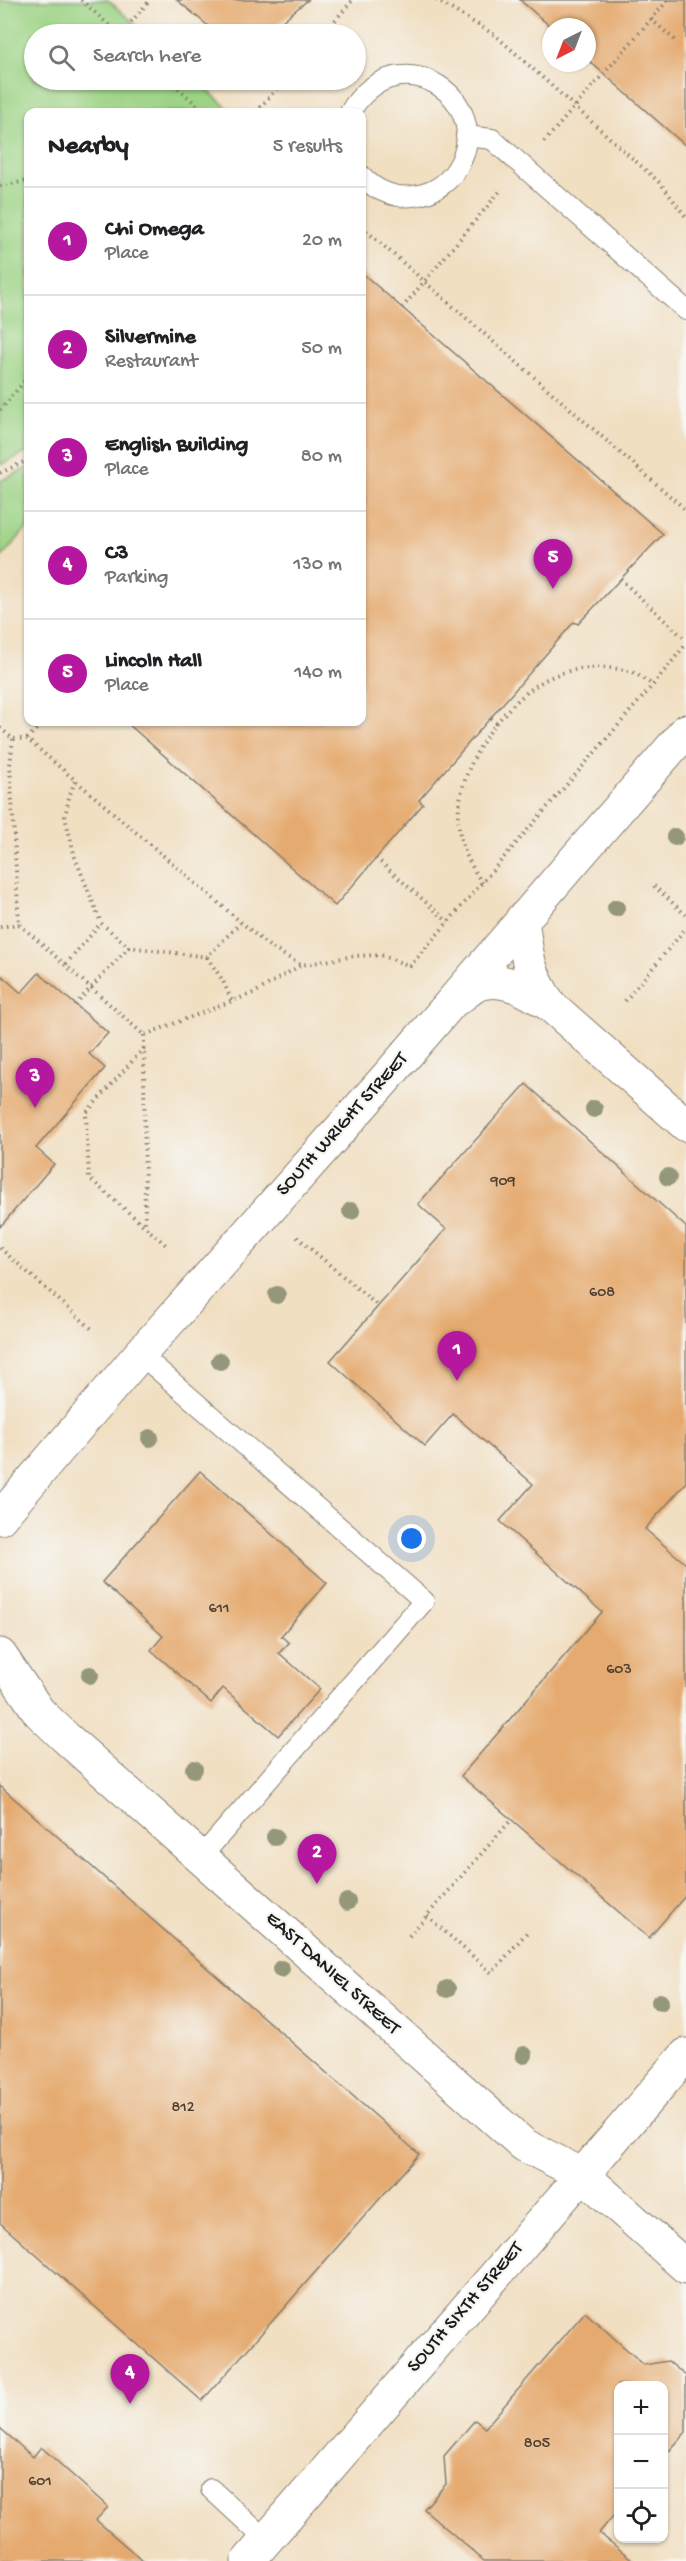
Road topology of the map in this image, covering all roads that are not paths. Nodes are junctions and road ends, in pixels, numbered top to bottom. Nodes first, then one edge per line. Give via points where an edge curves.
1 (352, 108) edge
2 (466, 136) junction
3 (366, 179) edge
4 (686, 310) edge
5 (686, 731) edge
6 (522, 919) junction
7 (451, 1003) junction
8 (550, 1005) junction
9 (686, 1125) edge
10 (140, 1354) junction
11 (0, 1518) edge
12 (0, 1655) edge
13 (201, 1857) junction
14 (686, 2055) edge
15 (583, 2175) junction
16 (686, 2267) edge
17 (211, 2489) dead end
18 (257, 2551) edge

1 - 2 lane via 359,97 390,77 409,75 427,79 457,103
2 - 3 lane via 462,160 437,189 401,197 383,192
2 - 4 lane via 492,139
5 - 6 street, SOUTH WRIGHT STREET
6 - 7 street, SOUTH WRIGHT STREET
6 - 8 street via 527,963
7 - 8 street via 478,984 496,982 528,990
7 - 10 street, SOUTH WRIGHT STREET
8 - 9 street
10 - 11 street, SOUTH WRIGHT STREET
10 - 13 lane via 424,1601
12 - 13 street, EAST DANIEL STREET via 39,1712
13 - 15 street, EAST DANIEL STREET via 524,2145
14 - 15 street, SOUTH SIXTH STREET
15 - 16 street, EAST DANIEL STREET
15 - 18 street, SOUTH SIXTH STREET
17 - 18 lane

